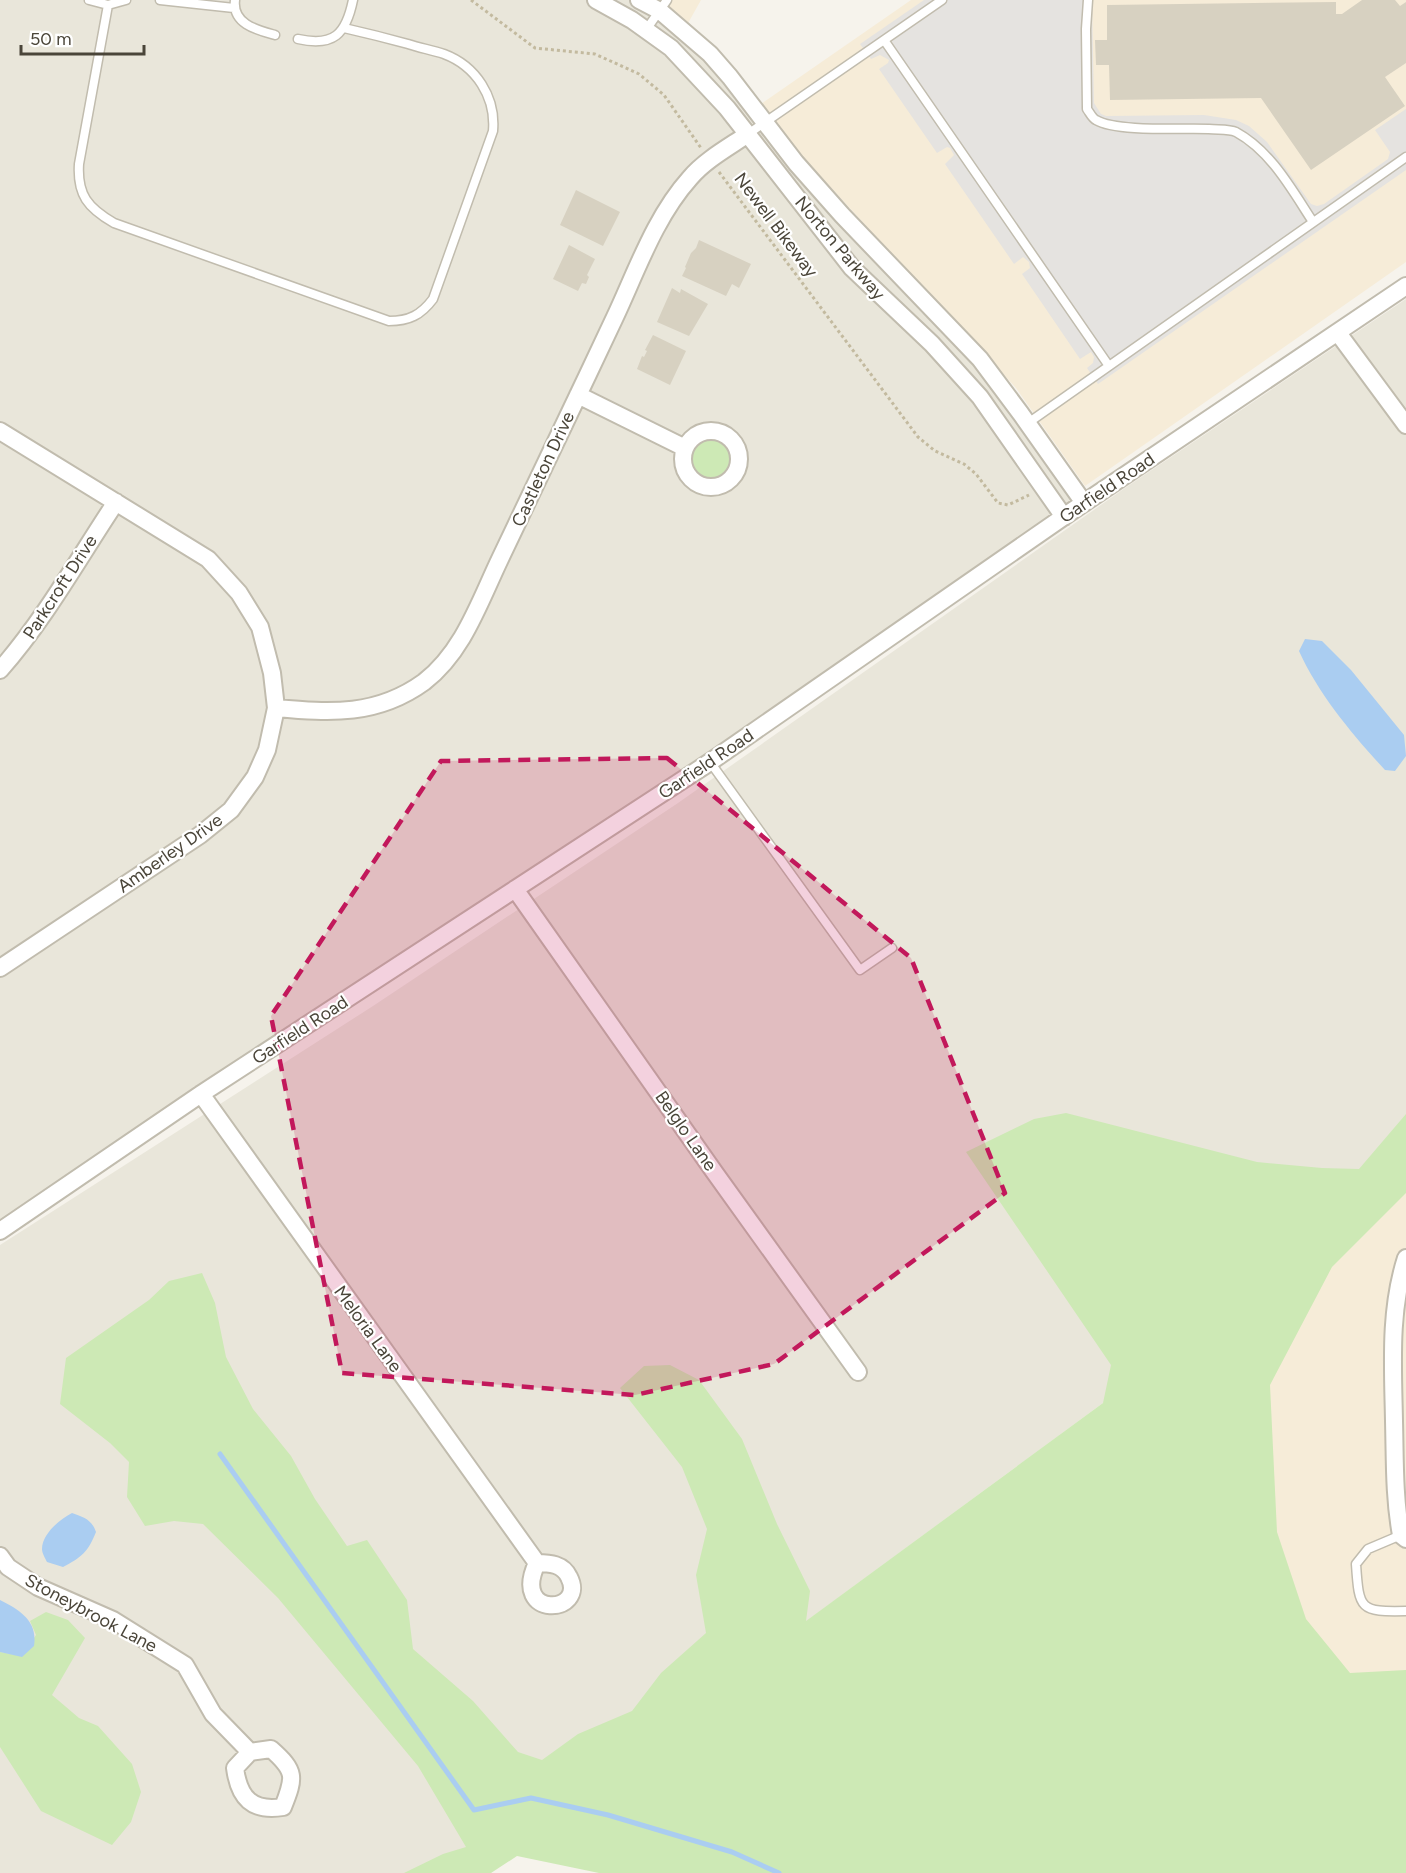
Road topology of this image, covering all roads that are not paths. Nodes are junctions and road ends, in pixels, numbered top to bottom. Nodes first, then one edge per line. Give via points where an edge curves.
1 (89, 0) edge
2 (126, 0) edge
3 (160, 0) edge
4 (353, 0) edge
5 (596, 0) edge
6 (639, 0) edge
7 (942, 0) edge
8 (1088, 0) edge
9 (234, 4) edge
10 (108, 5) junction
11 (663, 6) edge
12 (344, 28) junction
13 (646, 30) junction
14 (276, 34) dead end
15 (298, 39) dead end
16 (884, 40) junction
17 (764, 122) junction
18 (748, 134) junction
19 (1406, 157) edge
20 (1313, 222) junction
21 (1406, 286) edge
22 (1338, 333) junction
23 (1109, 366) junction
24 (578, 395) junction
25 (1028, 423) junction
26 (1406, 425) edge
27 (0, 430) edge
28 (686, 448) dead end
29 (116, 502) junction
30 (1084, 503) junction
31 (1064, 517) junction
32 (0, 670) edge
33 (276, 708) junction
34 (710, 762) junction
35 (515, 889) junction
36 (892, 948) dead end
37 (0, 968) edge
38 (201, 1094) junction
39 (0, 1231) edge
40 (1406, 1258) edge
41 (858, 1372) dead end
42 (1403, 1537) edge
43 (0, 1556) edge
44 (537, 1563) dead end
45 (1406, 1611) edge
46 (250, 1752) dead end

1 - 10 lane
2 - 10 lane
3 - 9 lane
4 - 12 lane
5 - 13 street, Norton Parkway
6 - 11 street, Norton Parkway
7 - 16 lane
8 - 20 lane via 1087,110 1094,119 1130,128 1234,131 1260,150
9 - 14 lane via 238,16 250,28
10 - 12 lane via 79,164 78,182 85,200 114,222 378,318 409,320 433,299 493,131 493,110 476,77 445,54
11 - 13 lane
11 - 17 street, Norton Parkway via 710,54
12 - 15 lane via 321,43
13 - 18 street, Norton Parkway via 671,48
16 - 17 lane
16 - 23 lane
17 - 18 lane
17 - 25 street, Norton Parkway via 842,215 980,359
18 - 24 street, Castleton Drive via 690,177 668,206
18 - 31 street, Norton Parkway via 852,268 932,344 980,397
19 - 20 lane
20 - 23 lane
21 - 22 street, Garfield Road
22 - 26 street
22 - 30 street, Garfield Road
23 - 25 lane
24 - 28 street
24 - 33 street, Castleton Drive via 459,644 439,669 402,696 371,708 339,712
25 - 30 street, Norton Parkway
27 - 29 street, Amberley Drive
29 - 32 street, Parkcroft Drive via 52,602
29 - 33 street, Amberley Drive via 208,559 239,593 260,627
30 - 31 street, Garfield Road
31 - 34 street, Garfield Road
33 - 37 street, Amberley Drive via 267,750 255,777 231,810 200,835
34 - 35 street, Garfield Road
34 - 36 lane via 860,970
35 - 38 street, Garfield Road
35 - 41 street, Belglo Lane
38 - 39 street, Garfield Road
38 - 44 street, Meloria Lane
40 - 42 street via 1398,1282 1393,1345 1396,1508
42 - 45 lane via 1368,1549 1356,1564 1358,1594 1366,1607 1376,1612
43 - 46 street, Stoneybrook Lane via 8,1567 38,1587 112,1620 185,1665 213,1714

